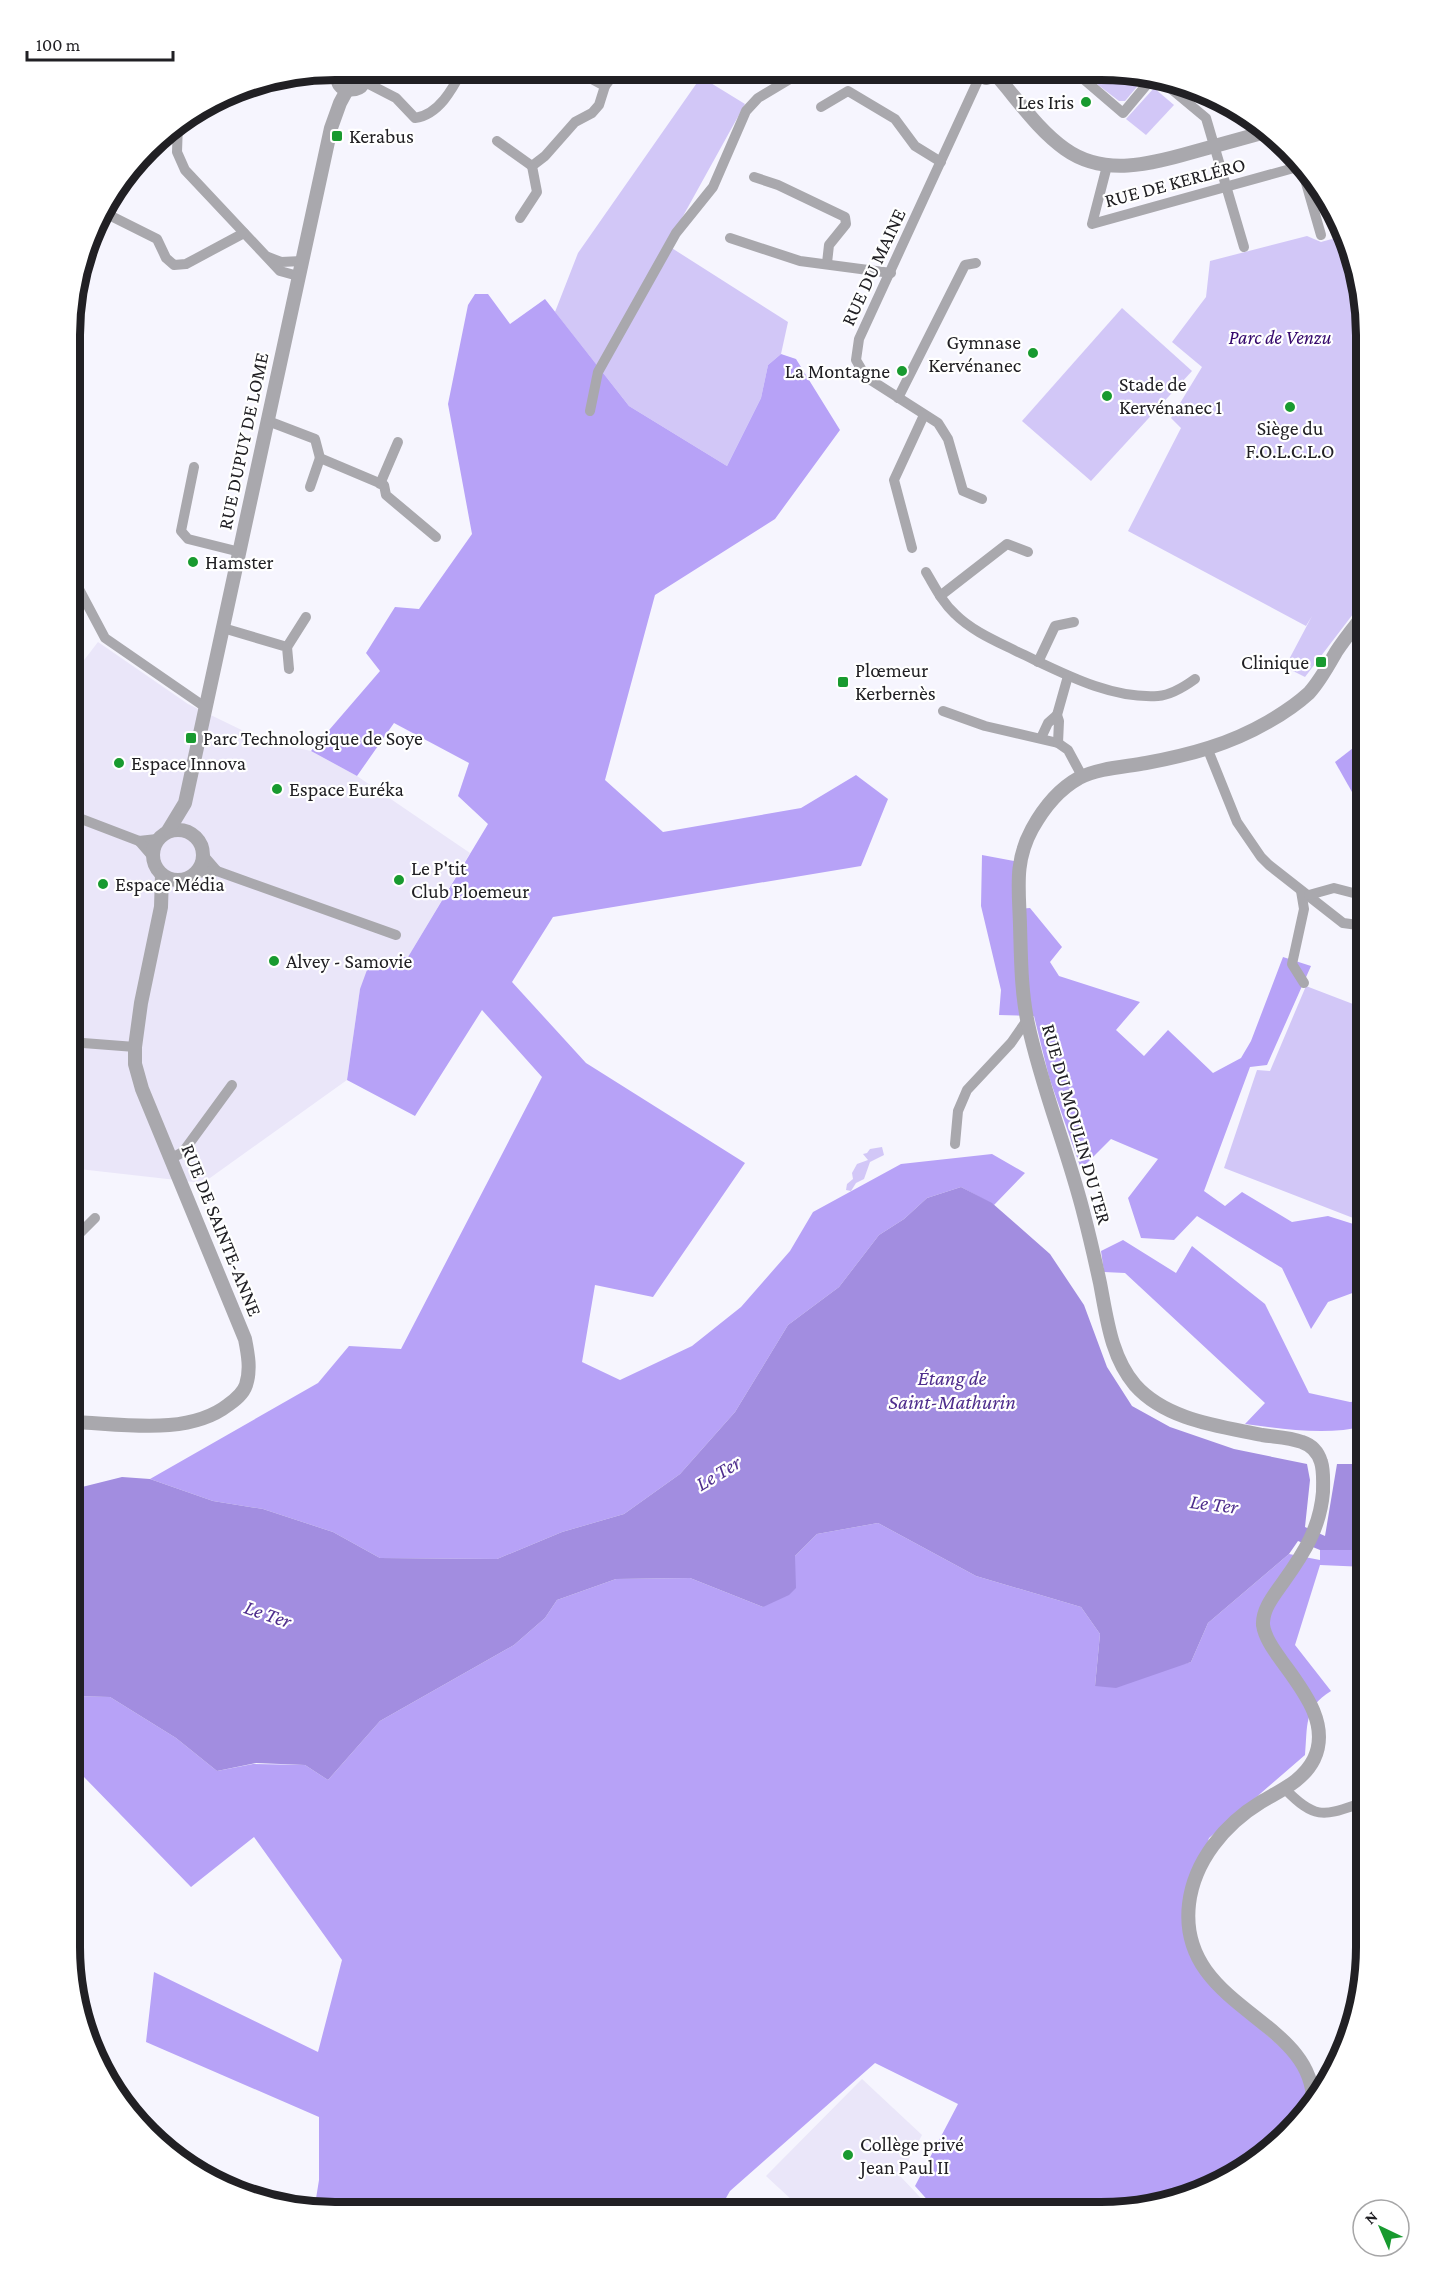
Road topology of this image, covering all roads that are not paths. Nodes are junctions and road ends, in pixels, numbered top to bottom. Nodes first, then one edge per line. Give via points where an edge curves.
1 (339, 80) edge
2 (360, 80) edge
3 (369, 80) edge
4 (455, 80) edge
5 (593, 80) edge
6 (610, 80) edge
7 (788, 80) edge
8 (975, 80) edge
9 (1003, 80) edge
10 (1084, 80) edge
11 (1150, 84) edge
12 (605, 86) junction
13 (347, 90) junction
14 (1172, 90) edge
15 (822, 107) dead end
16 (178, 133) edge
17 (1258, 134) edge
18 (497, 141) dead end
19 (1213, 147) junction
20 (941, 162) junction
21 (532, 165) junction
22 (1107, 166) junction
23 (1293, 167) edge
24 (754, 177) dead end
25 (1308, 186) edge
26 (1226, 187) junction
27 (110, 215) edge
28 (520, 218) dead end
29 (244, 233) junction
30 (1322, 235) dead end
31 (730, 238) dead end
32 (1244, 247) dead end
33 (268, 257) junction
34 (302, 261) junction
35 (827, 263) junction
36 (976, 263) dead end
37 (891, 273) junction
38 (298, 276) junction
39 (898, 398) junction
40 (590, 411) dead end
41 (924, 415) junction
42 (268, 421) junction
43 (398, 442) dead end
44 (320, 458) junction
45 (194, 466) dead end
46 (380, 484) junction
47 (310, 487) dead end
48 (981, 499) dead end
49 (436, 537) dead end
50 (912, 548) dead end
51 (240, 552) junction
52 (1028, 552) dead end
53 (926, 572) dead end
54 (80, 591) edge
55 (940, 596) junction
56 (306, 617) dead end
57 (1074, 622) dead end
58 (1356, 625) edge
59 (223, 628) junction
60 (287, 646) junction
61 (1038, 662) junction
62 (289, 669) dead end
63 (1068, 676) junction
64 (1195, 680) dead end
65 (206, 707) junction
66 (943, 711) dead end
67 (1057, 715) junction
68 (1041, 738) junction
69 (1058, 742) junction
70 (1208, 750) junction
71 (1082, 776) junction
72 (185, 803) junction
73 (80, 819) edge
74 (191, 832) junction
75 (162, 835) junction
76 (139, 842) junction
77 (152, 855) junction
78 (204, 856) junction
79 (217, 872) junction
80 (196, 873) junction
81 (162, 875) junction
82 (180, 881) junction
83 (1305, 893) junction
84 (1356, 894) edge
85 (161, 907) junction
86 (1356, 925) edge
87 (396, 935) dead end
88 (1304, 983) dead end
89 (1027, 1020) junction
90 (80, 1043) edge
91 (135, 1047) junction
92 (232, 1085) dead end
93 (955, 1144) dead end
94 (172, 1158) junction
95 (95, 1218) dead end
96 (80, 1233) edge
97 (80, 1422) edge
98 (1285, 1789) junction
99 (1356, 1805) edge
100 (1312, 2089) edge

1 - 13 street
2 - 13 street via 359,88
3 - 4 street via 396,98 415,118 435,109
5 - 12 street
6 - 12 street
7 - 40 street via 758,98 746,111 713,187 676,233 598,372
8 - 20 street, RUE DU MAINE
9 - 22 street via 1038,125 1066,150
10 - 11 street via 1123,113
12 - 21 street via 592,113 575,123
13 - 34 street, RUE DUPUY DE LOME via 331,128
14 - 19 street via 1206,118
15 - 20 street via 848,92 895,119 915,146
16 - 29 street via 177,152 185,170
17 - 19 street
18 - 21 street
19 - 22 street via 1150,164
19 - 26 street
20 - 37 street, RUE DU MAINE
21 - 28 street via 537,192
22 - 26 street, RUE DE KERLÉRO via 1092,224
23 - 26 street, RUE DE KERLÉRO
24 - 35 street via 845,217 846,224 829,245
25 - 30 street
26 - 32 street
27 - 29 street via 157,239 174,265 186,264
29 - 33 street
31 - 35 street via 800,261
33 - 34 street via 281,262
33 - 38 street via 280,271
34 - 38 street, RUE DUPUY DE LOME
35 - 37 street
36 - 39 street via 964,265
37 - 39 street, RUE DU MAINE via 860,339 856,360 866,377
38 - 42 street, RUE DUPUY DE LOME
39 - 41 street, RUE DU MAINE
41 - 48 street, RUE DU MAINE via 938,423 948,439 963,491
41 - 50 street via 894,480
42 - 44 street via 315,439
42 - 51 street, RUE DUPUY DE LOME
43 - 46 street
44 - 46 street
44 - 47 street
45 - 51 street via 181,531 188,539
46 - 49 street via 386,495
51 - 59 street, RUE DUPUY DE LOME
52 - 55 street via 1007,544
53 - 55 street
54 - 65 street via 105,638
55 - 61 street via 955,614 981,634
56 - 60 street
57 - 61 street via 1055,626
58 - 70 street, RUE DU MOULIN DU TER via 1306,696 1270,721
59 - 60 street
59 - 65 street, RUE DUPUY DE LOME
60 - 62 street
61 - 63 street
63 - 64 street via 1140,696 1161,696
63 - 67 street
65 - 72 street, RUE DUPUY DE LOME
66 - 68 street via 985,726
67 - 68 street
67 - 69 street
68 - 69 street
69 - 71 street via 1068,750
70 - 71 street, RUE DU MOULIN DU TER
70 - 83 street via 1237,822 1254,848
71 - 89 street, RUE DU MOULIN DU TER via 1067,785 1039,816 1017,871
72 - 74 street, RUE DUPUY DE LOME
72 - 75 street, RUE DUPUY DE LOME
73 - 76 street
74 - 75 street via 178,830
74 - 78 street via 200,842
75 - 76 street
75 - 77 street
76 - 77 street
77 - 81 street
78 - 79 street
78 - 80 street
79 - 80 street
79 - 87 street
80 - 82 street
81 - 82 street
81 - 85 street, RUE DE SAINTE-ANNE
82 - 85 street, RUE DE SAINTE-ANNE
83 - 84 street via 1334,888
83 - 86 street via 1343,923
83 - 88 street via 1302,929 1292,964
85 - 91 street, RUE DE SAINTE-ANNE
89 - 93 street via 967,1090 958,1111
89 - 98 street, RUE DU MOULIN DU TER via 1042,1081 1076,1181 1112,1343 1124,1372 1144,1395 1171,1412 1238,1430 1293,1439 1310,1446 1319,1456 1323,1476 1316,1529 1270,1601 1263,1624 1274,1650 1302,1688 1318,1722 1319,1744 1312,1762
90 - 91 street
91 - 94 street, RUE DE SAINTE-ANNE via 142,1089
92 - 94 street via 183,1152
94 - 97 street, RUE DE SAINTE-ANNE via 245,1339 249,1363 246,1385 238,1398 222,1410 186,1423 158,1426
95 - 96 street
98 - 99 street via 1317,1813
98 - 100 street via 1243,1815 1217,1840 1193,1883 1189,1921 1195,1950 1206,1972 1289,2046 1302,2061

